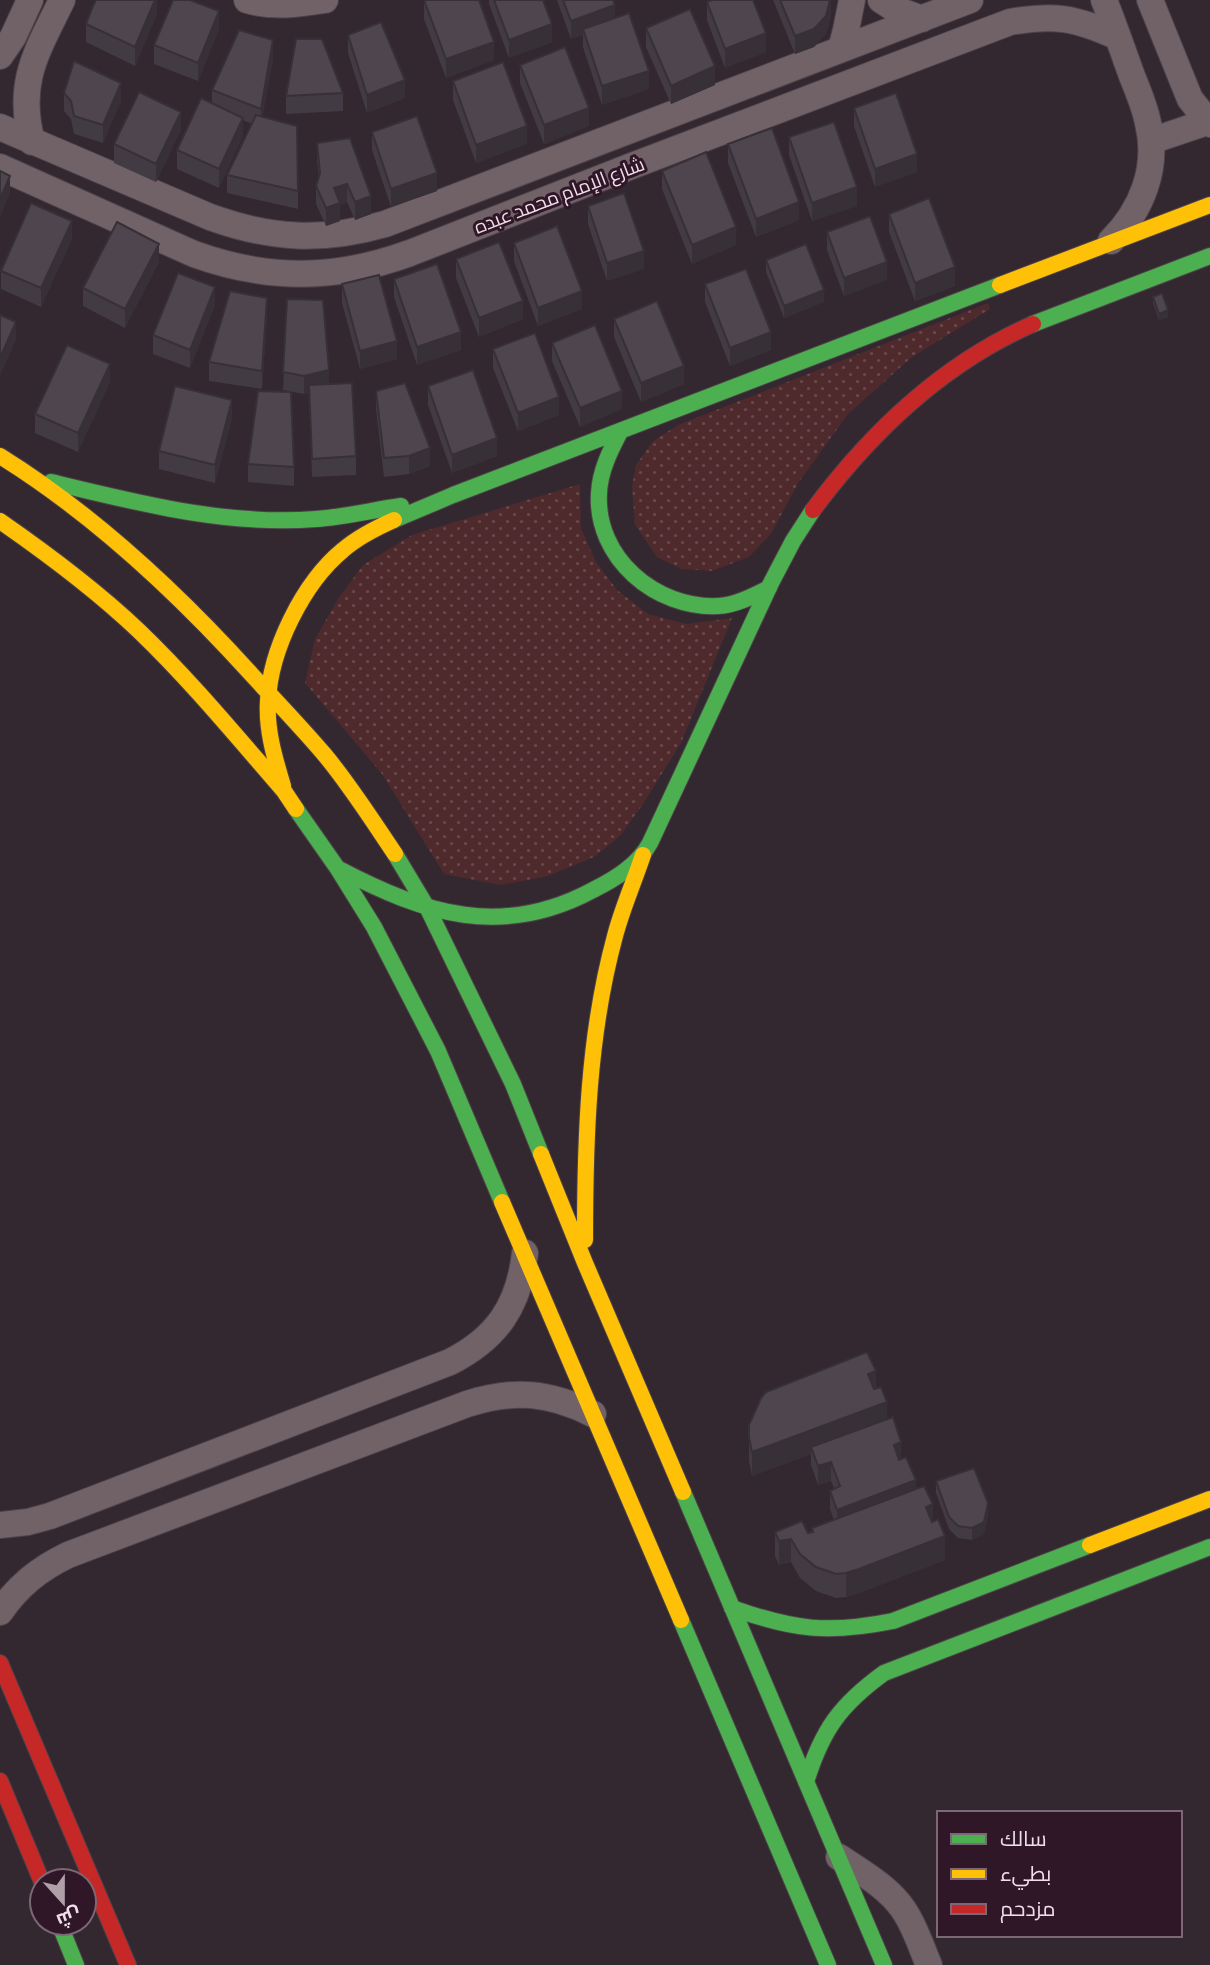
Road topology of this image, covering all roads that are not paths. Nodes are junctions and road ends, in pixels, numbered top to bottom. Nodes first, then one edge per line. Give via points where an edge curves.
1 (30, 0) edge
2 (62, 0) edge
3 (247, 0) edge
4 (324, 0) edge
5 (852, 0) edge
6 (881, 0) edge
7 (970, 0) edge
8 (1104, 0) edge
9 (1150, 0) edge
10 (295, 2) edge
11 (1022, 10) edge
12 (922, 19) junction
13 (1118, 37) junction
14 (841, 48) junction
15 (4, 51) edge
16 (34, 59) junction
17 (1209, 123) edge
18 (0, 127) edge
19 (1151, 141) junction
20 (32, 142) junction
21 (0, 167) edge
22 (1210, 205) edge
23 (1109, 244) junction
24 (1210, 256) edge
25 (620, 432) junction
26 (0, 456) edge
27 (37, 479) junction
28 (453, 495) junction
29 (0, 520) edge
30 (769, 588) junction
31 (268, 691) junction
32 (284, 792) junction
33 (643, 855) junction
34 (338, 869) junction
35 (428, 909) junction
36 (525, 1251) junction
37 (585, 1262) junction
38 (593, 1415) junction
39 (1210, 1499) edge
40 (0, 1525) edge
41 (1210, 1547) edge
42 (733, 1608) junction
43 (0, 1612) edge
44 (0, 1663) edge
45 (34, 1742) junction
46 (20, 1756) dead end
47 (0, 1781) edge
48 (806, 1782) junction
49 (30, 1816) dead end
50 (20, 1830) junction
51 (832, 1859) junction
52 (36, 1867) edge
53 (65, 1937) edge
54 (76, 1965) edge
55 (128, 1965) edge
56 (828, 1965) edge
57 (884, 1965) edge
58 (929, 1965) edge

1 - 15 street
2 - 16 street
3 - 10 street via 272,5
4 - 10 street
5 - 14 street
6 - 12 street
7 - 12 street, شارع الإمام محمد عبده
8 - 13 street
9 - 17 street via 1187,93
11 - 13 street, شارع الإمام محمد عبده via 1042,18 1074,20
11 - 21 street, شارع الإمام محمد عبده via 994,27 410,253 344,271 276,274 222,264
12 - 14 street, شارع الإمام محمد عبده
13 - 19 street
14 - 20 street, شارع الإمام محمد عبده via 385,225 335,235 284,236 234,226
15 - 16 street
16 - 20 street via 26,100
17 - 19 street
18 - 20 street, شارع الإمام محمد عبده
19 - 23 street via 1142,197
22 - 23 main road
23 - 25 main road
24 - 30 main road via 1051,316 1005,338 922,393 850,463 819,502
25 - 28 main road
25 - 30 main road via 608,453 599,501 611,548 625,568 644,586 693,605 719,606
26 - 27 main road
27 - 28 main road via 165,509 267,520 330,517
27 - 31 main road via 159,579
28 - 31 main road via 369,534 321,571 297,607
29 - 32 main road via 139,631
30 - 33 main road
31 - 32 main road via 270,730
31 - 35 main road via 354,793
32 - 34 main road
33 - 35 main road via 589,892 527,915 460,916
33 - 37 main road via 616,934 593,1048 584,1164
34 - 35 main road
34 - 36 main road via 433,1041
35 - 37 main road via 513,1084
36 - 38 main road
36 - 40 street via 518,1291 509,1309 468,1353 50,1516
37 - 42 main road
38 - 43 street via 531,1394 488,1397 68,1555 29,1579
38 - 56 main road via 796,1873
39 - 42 main road via 893,1621 829,1631 796,1628
41 - 48 main road via 884,1673 851,1698 825,1730
42 - 48 main road
44 - 45 main road
45 - 46 main road
45 - 55 main road via 54,1810
47 - 50 main road
48 - 51 main road
49 - 50 main road
50 - 52 main road
51 - 57 main road
51 - 58 street via 895,1899
53 - 54 main road

